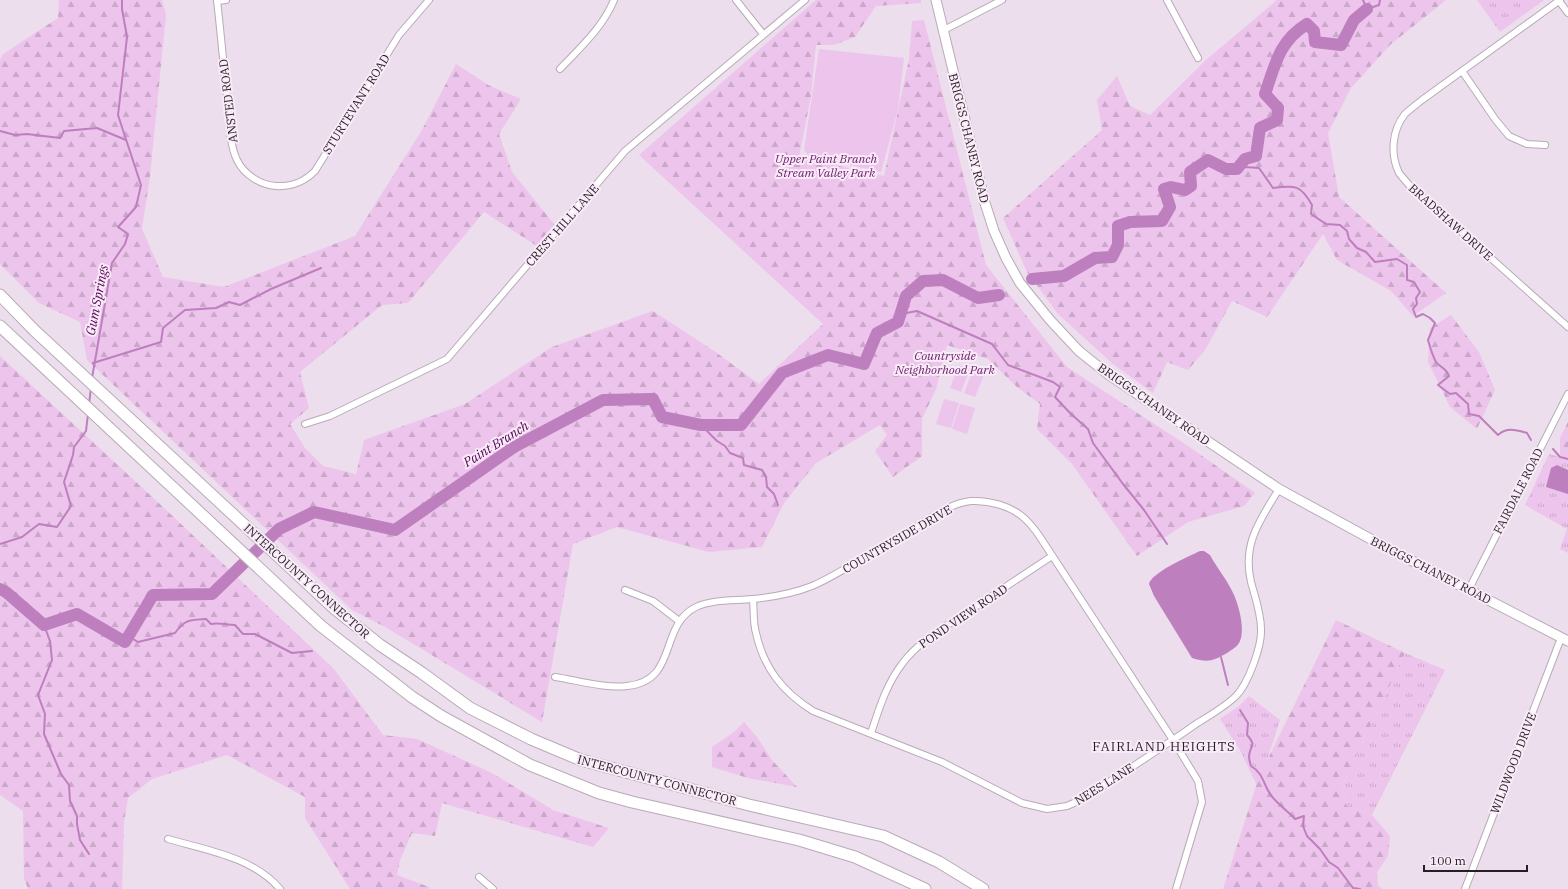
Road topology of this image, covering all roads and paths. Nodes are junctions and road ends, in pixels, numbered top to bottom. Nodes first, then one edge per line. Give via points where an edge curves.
1 (226, 0) edge
2 (430, 0) edge
3 (614, 0) edge
4 (736, 0) edge
5 (805, 0) edge
6 (936, 0) edge
7 (1002, 0) edge
8 (1166, 0) edge
9 (1559, 0) edge
10 (217, 1) edge
11 (1568, 13) edge
12 (942, 30) junction
13 (763, 34) junction
14 (1198, 58) dead end
15 (560, 70) dead end
16 (1462, 71) junction
17 (1545, 145) dead end
18 (270, 185) joint
19 (0, 295) edge
20 (0, 326) edge
21 (1568, 327) edge
22 (1568, 394) edge
23 (305, 424) dead end
24 (1279, 489) junction
25 (1052, 556) junction
26 (1469, 589) junction
27 (625, 590) dead end
28 (754, 599) junction
29 (679, 621) junction
30 (1564, 640) edge
31 (555, 677) dead end
32 (871, 733) junction
33 (1173, 740) junction
34 (168, 839) dead end
35 (479, 878) dead end
36 (280, 889) edge
37 (492, 889) edge
38 (925, 889) edge
39 (983, 889) edge
40 (1176, 889) edge
41 (1465, 889) edge

1 - 10 street
2 - 18 street, STURTEVANT ROAD via 399,35 314,171 296,183 284,186
3 - 15 street via 596,30
4 - 13 street
5 - 13 street, CREST HILL LANE
6 - 12 main road, BRIGGS CHANEY ROAD
7 - 12 street
8 - 14 street
9 - 11 street
9 - 16 street, BRADSHAW DRIVE
10 - 18 street, ANSTED ROAD via 230,128 237,160 252,178
12 - 24 main road, BRIGGS CHANEY ROAD via 985,203 1006,258 1020,283 1079,350 1109,375
13 - 23 street, CREST HILL LANE via 625,151 447,359 330,416
16 - 17 street via 1509,136 1527,144
16 - 21 street, BRADSHAW DRIVE via 1405,114 1398,125 1393,143 1394,157 1400,173 1409,185
19 - 39 highway, INTERCOUNTY CONNECTOR via 35,331 335,609 380,645 470,708 531,739 581,760 749,805 882,836 939,862
20 - 38 highway, INTERCOUNTY CONNECTOR via 321,626 412,697 441,716 530,765 599,793 799,840 855,857
22 - 26 street, FAIRDALE ROAD
24 - 26 main road, BRIGGS CHANEY ROAD
24 - 33 street, NEES LANE via 1255,529 1249,553 1251,580 1261,629 1260,642 1246,684 1236,696
25 - 28 street, COUNTRYSIDE DRIVE via 1024,518 1007,508 989,502 970,501 948,508 812,586 783,596
25 - 32 street, POND VIEW ROAD via 916,648 891,680
25 - 33 street, COUNTRYSIDE DRIVE
26 - 30 main road, BRIGGS CHANEY ROAD
27 - 29 street via 653,601
28 - 29 street, COUNTRYSIDE DRIVE via 715,602 696,607
28 - 32 street, NEES LANE via 760,649 768,667 782,686 797,701 813,711
29 - 31 street, COUNTRYSIDE DRIVE via 671,635 665,659 652,677 641,682 617,687
30 - 41 street, WILDWOOD DRIVE
32 - 33 street, NEES LANE via 942,762 1022,803 1047,809 1067,806 1083,799
33 - 40 street, COUNTRYSIDE DRIVE via 1198,781 1202,802
34 - 36 street via 238,859 252,866
35 - 37 street

